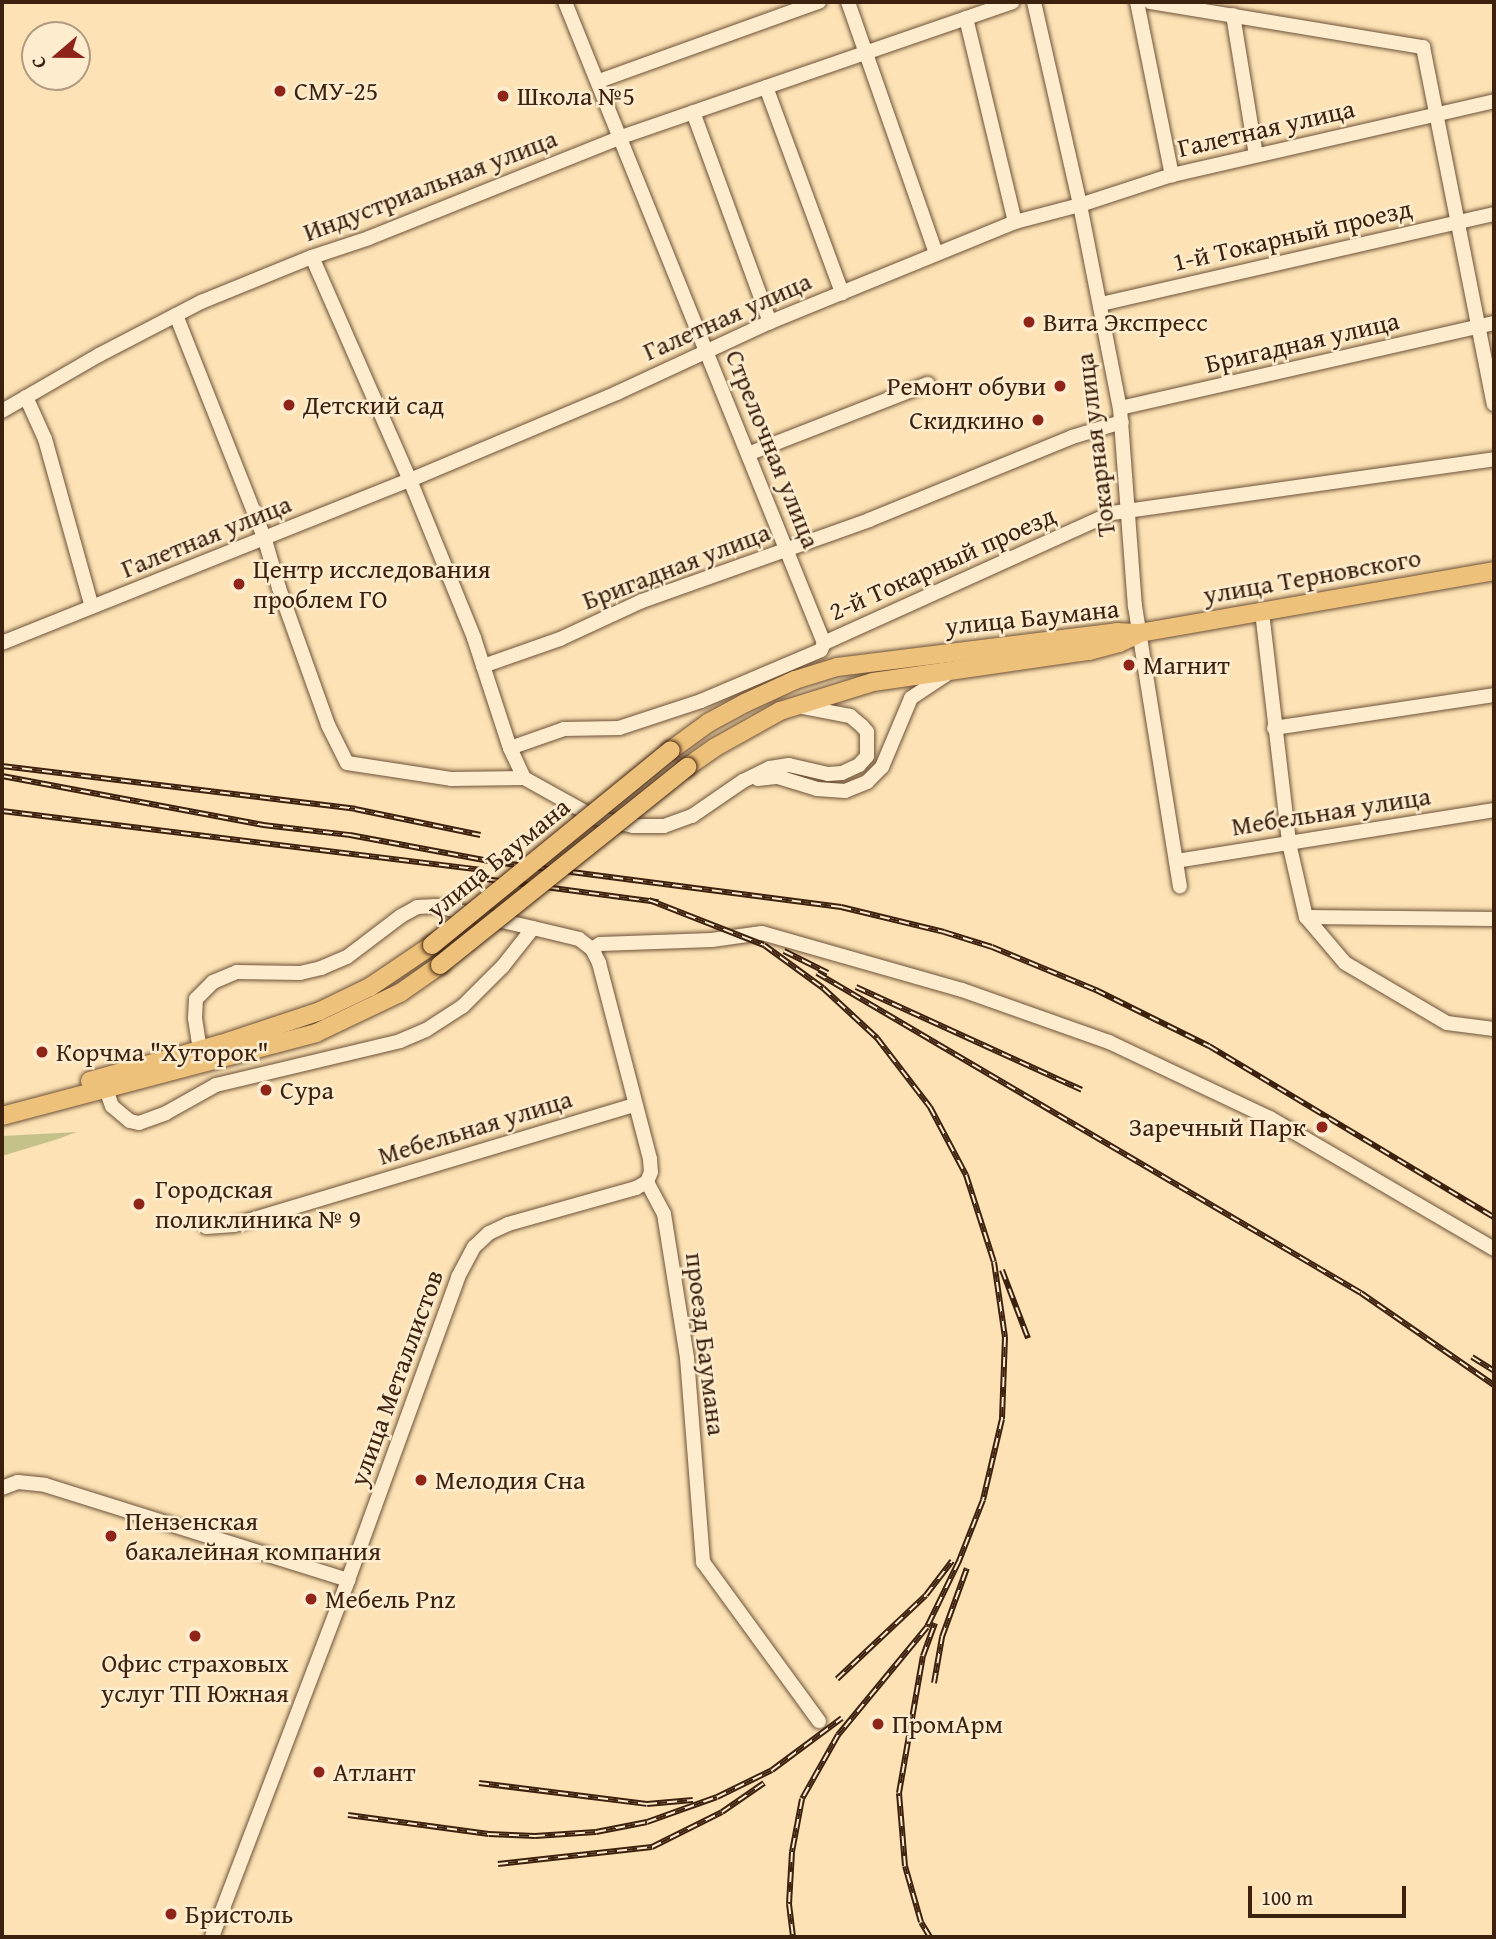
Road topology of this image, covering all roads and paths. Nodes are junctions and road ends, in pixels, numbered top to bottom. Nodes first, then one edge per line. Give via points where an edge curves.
1 (565, 2) edge
2 (819, 2) edge
3 (848, 2) edge
4 (1012, 2) edge
5 (1034, 2) edge
6 (1137, 2) edge
7 (1150, 2) edge
8 (1233, 15) junction
9 (966, 18) junction
10 (867, 52) junction
11 (599, 82) junction
12 (766, 87) junction
13 (1494, 101) edge
14 (693, 112) junction
15 (1436, 114) junction
16 (621, 137) junction
17 (1256, 155) junction
18 (1172, 175) junction
19 (1080, 205) junction
20 (1494, 214) edge
21 (1015, 222) junction
22 (1460, 222) junction
23 (936, 253) junction
24 (312, 257) junction
25 (842, 293) junction
26 (1101, 304) junction
27 (176, 315) junction
28 (770, 322) junction
29 (1494, 323) edge
30 (1479, 327) junction
31 (707, 351) junction
32 (928, 384) dead end
33 (26, 397) junction
34 (1494, 404) edge
35 (2, 411) edge
36 (1121, 415) junction
37 (748, 454) junction
38 (1494, 459) edge
39 (410, 480) junction
40 (1129, 512) junction
41 (265, 540) junction
42 (786, 549) junction
43 (1494, 571) edge
44 (92, 607) junction
45 (1262, 612) junction
46 (1139, 633) junction
47 (2, 643) edge
48 (824, 643) junction
49 (483, 666) junction
50 (947, 674) junction
51 (1494, 695) edge
52 (794, 705) junction
53 (1274, 728) junction
54 (510, 748) junction
55 (524, 778) junction
56 (743, 781) junction
57 (1494, 810) edge
58 (1289, 843) junction
59 (1176, 861) junction
60 (1180, 886) dead end
61 (1306, 916) junction
62 (1494, 919) edge
63 (533, 928) junction
64 (592, 948) junction
65 (1494, 1029) edge
66 (200, 1050) junction
67 (106, 1088) junction
68 (635, 1105) junction
69 (2, 1107) edge
70 (2, 1115) edge
71 (646, 1182) junction
72 (206, 1227) dead end
73 (1494, 1248) edge
74 (2, 1488) edge
75 (348, 1580) junction
76 (819, 1721) dead end
77 (212, 1937) edge

1 - 11 street, Стрелочная улица
2 - 11 street
3 - 10 street
4 - 9 street, Индустриальная улица
5 - 19 street, Токарная улица
6 - 18 street
7 - 8 street
8 - 15 street via 1423,47
8 - 17 street
9 - 10 street, Индустриальная улица
9 - 21 street
10 - 12 street, Индустриальная улица
10 - 23 street
11 - 16 street, Стрелочная улица
12 - 14 street, Индустриальная улица
12 - 25 street
13 - 15 street, Галетная улица
14 - 16 street, Индустриальная улица
14 - 28 street
15 - 17 street, Галетная улица
15 - 22 street
16 - 24 street, Индустриальная улица
16 - 31 street, Стрелочная улица
17 - 18 street, Галетная улица
18 - 19 street, Галетная улица
19 - 21 street, Галетная улица
19 - 26 street, Токарная улица
20 - 22 street, 1-й Токарный проезд
21 - 23 street, Галетная улица
22 - 26 street, 1-й Токарный проезд
22 - 30 street
23 - 25 street, Галетная улица
24 - 27 street, Индустриальная улица
24 - 39 street
25 - 28 street, Галетная улица
26 - 36 street, Токарная улица
27 - 33 street, Индустриальная улица
27 - 41 street
28 - 31 street, Галетная улица
29 - 30 street, Бригадная улица
30 - 34 street
30 - 36 street, Бригадная улица
31 - 37 street, Стрелочная улица
31 - 39 street, Галетная улица
32 - 37 street
33 - 35 street, Индустриальная улица
33 - 44 street via 45,439
36 - 40 street, Токарная улица
36 - 42 street, Бригадная улица via 869,520
37 - 42 street, Стрелочная улица
38 - 40 street, 2-й Токарный проезд
39 - 41 street, Галетная улица
39 - 49 street
40 - 46 street, Токарная улица
40 - 48 street, 2-й Токарный проезд via 1112,513
41 - 44 street, Галетная улица
41 - 55 street via 308,673 346,763 451,779
42 - 48 street, Стрелочная улица
42 - 49 street, Бригадная улица
43 - 45 main road, улица Терновского
44 - 47 street, Галетная улица
45 - 46 main road, улица Терновского
45 - 53 street
46 - 50 main road, улица Баумана via 1089,651
46 - 59 street, Токарная улица
46 - 66 main road, улица Баумана, bridge via 1106,633 837,667 795,680 708,723 432,945 370,986 320,1011
48 - 54 street, 2-й Токарный проезд via 821,650 701,701 619,728 564,729
49 - 54 street
50 - 52 main road, улица Баумана via 873,682
50 - 56 street via 911,698 882,766 867,782 845,791 817,789 778,777
51 - 53 street
52 - 56 street via 850,716 867,732 867,756 842,773 789,765
52 - 67 main road, улица Баумана, bridge via 687,767 400,993 316,1033
53 - 58 street
54 - 55 street
55 - 56 street via 596,818 633,826 664,826 692,816
57 - 58 street, Мебельная улица
58 - 59 street, Мебельная улица
58 - 61 street
59 - 60 street, Токарная улица
61 - 62 street
61 - 65 street via 1356,970 1447,1023
63 - 64 street via 579,939
63 - 66 street via 436,906 417,907 347,957 321,968 300,973 237,972 213,982 196,999
63 - 67 street via 463,1006 400,1041 216,1085 139,1123 113,1106
64 - 68 street
64 - 73 street via 762,933 962,990 1109,1042 1270,1118
66 - 69 main road, улица Баумана
67 - 70 main road, улица Баумана
68 - 71 street via 650,1159
68 - 72 street, Мебельная улица via 234,1225
71 - 75 street, улица Металлистов via 508,1224 474,1247 458,1277
71 - 76 street, проезд Баумана via 664,1214 687,1358 703,1562
74 - 75 street via 18,1482 45,1485
75 - 77 street, улица Металлистов

